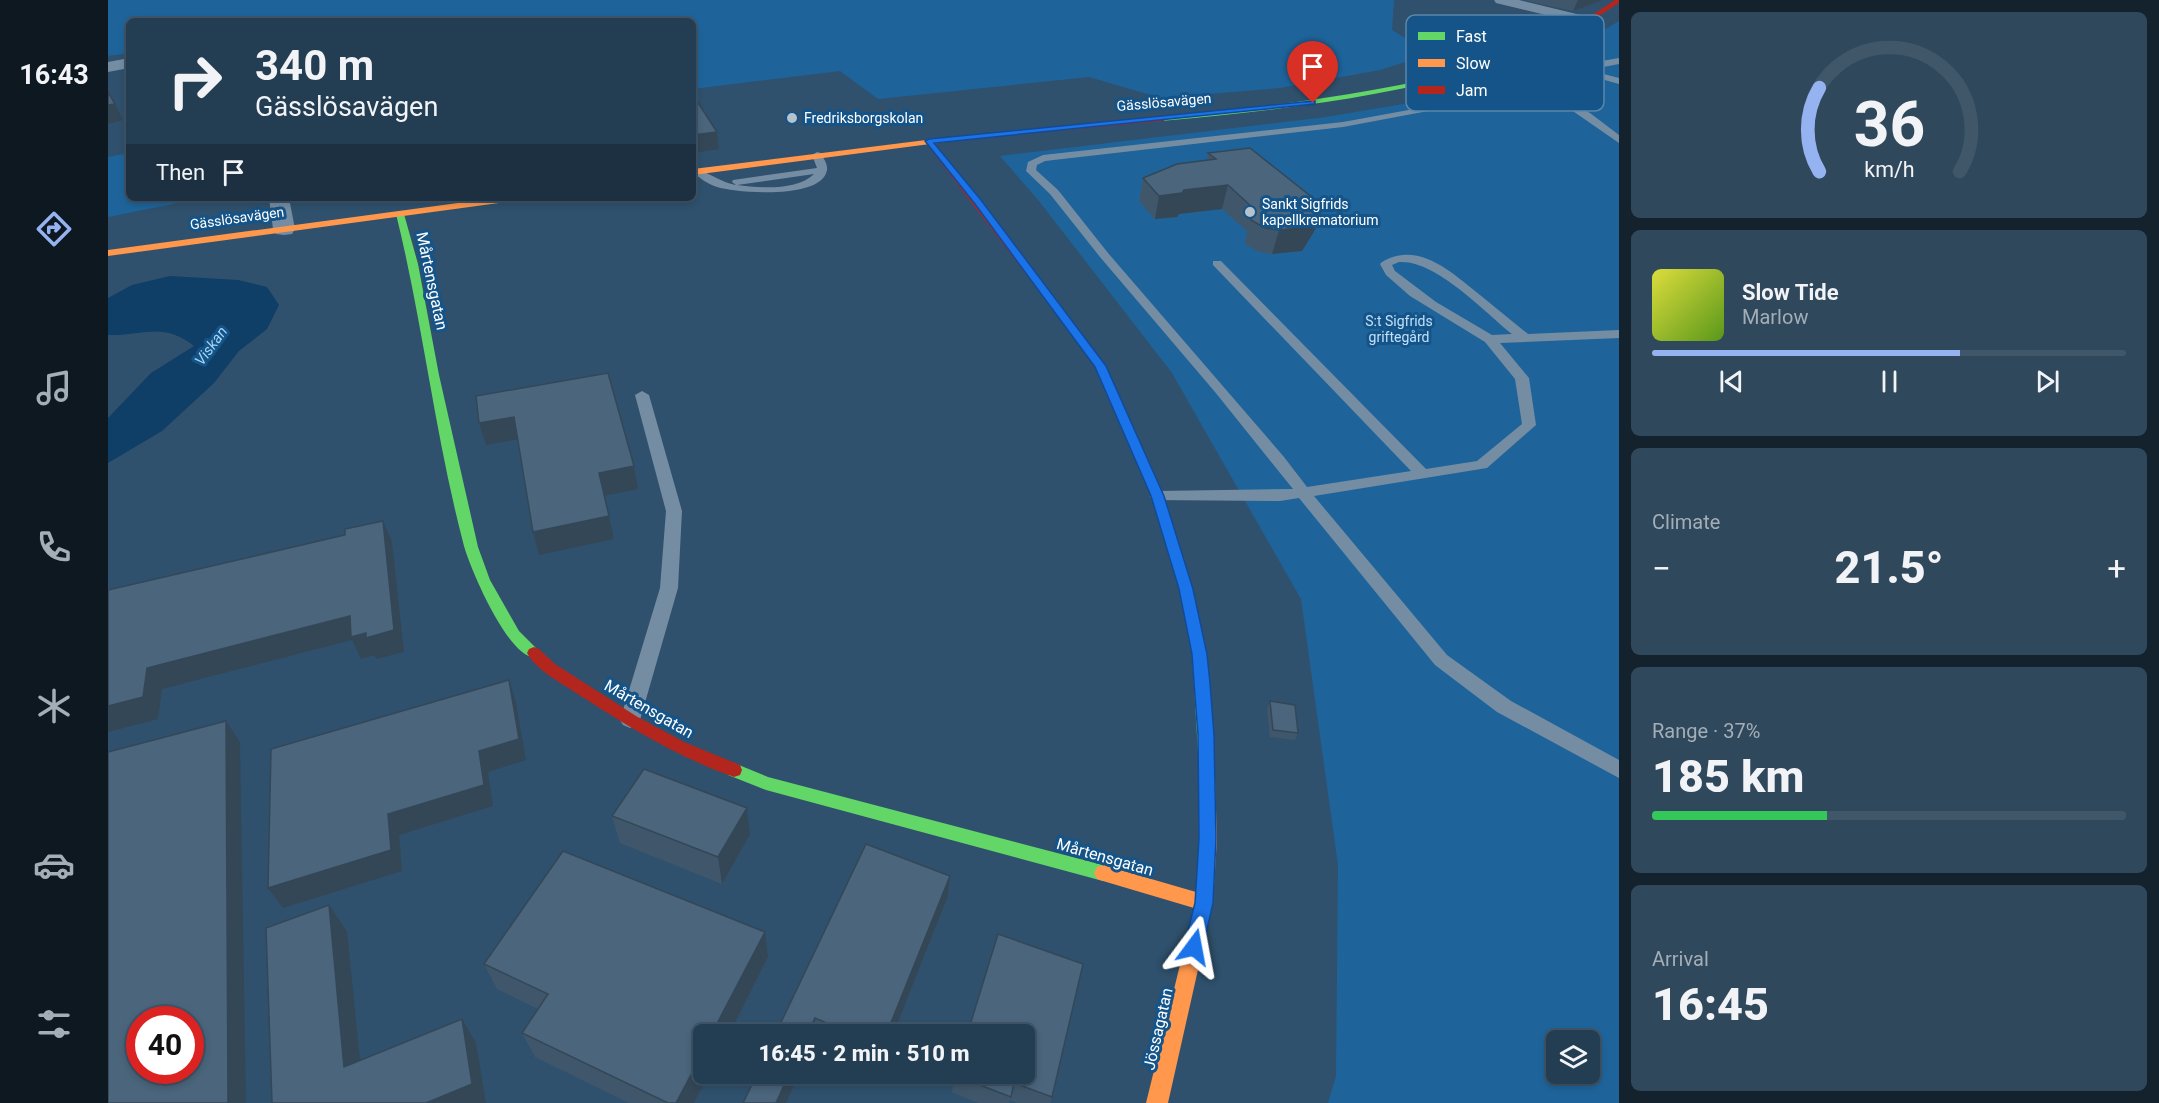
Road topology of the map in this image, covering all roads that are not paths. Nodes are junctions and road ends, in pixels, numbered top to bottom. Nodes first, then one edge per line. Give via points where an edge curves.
1 (1501, 0) edge
2 (1619, 0) edge
3 (1563, 15) edge
4 (1597, 15) edge
5 (1619, 61) edge
6 (1604, 63) edge
7 (126, 64) edge
8 (108, 68) edge
9 (1604, 77) edge
10 (1619, 81) edge
11 (1406, 86) edge
12 (1416, 111) edge
13 (1583, 111) edge
14 (1619, 140) edge
15 (929, 141) junction
16 (817, 155) junction
17 (696, 172) edge
18 (696, 172) edge
19 (279, 201) edge
20 (493, 201) edge
21 (400, 214) junction
22 (284, 229) junction
23 (108, 253) edge
24 (1217, 263) dead end
25 (1619, 334) edge
26 (1525, 338) junction
27 (1490, 339) junction
28 (642, 395) dead end
29 (1422, 474) junction
30 (1304, 492) junction
31 (1158, 496) junction
32 (630, 720) junction
33 (1619, 770) edge
34 (1204, 903) junction
35 (1157, 1103) edge

1 - 3 street
2 - 4 street, Gässlösavägen
5 - 6 lane
7 - 8 street
9 - 10 lane
11 - 15 street, Gässlösavägen via 1308,104
12 - 30 lane via 1329,128 1058,156 1032,164 1031,171 1054,192
13 - 14 lane
15 - 16 street, Gässlösavägen
15 - 31 street, Jössagatan via 1100,366
16 - 17 lane via 821,170 813,181 791,188 758,190 719,184
16 - 18 street, Gässlösavägen
19 - 22 street
20 - 21 street, Gässlösavägen
21 - 22 street, Gässlösavägen
21 - 32 street, Mårtensgatan via 471,547 483,580 514,635 550,668
22 - 23 street, Gässlösavägen
24 - 29 lane
25 - 26 lane
26 - 27 lane
26 - 27 lane via 1439,268 1409,258 1386,264 1387,271 1432,306
27 - 29 lane via 1522,378 1529,425 1482,465
28 - 32 lane via 674,511 669,588
29 - 30 lane
30 - 31 lane via 1280,496
30 - 33 lane via 1434,651 1461,678
31 - 34 street, Jössagatan via 1186,589 1199,654 1207,773
32 - 34 street, Mårtensgatan via 678,747 766,783 1071,863
34 - 35 street, Jössagatan

